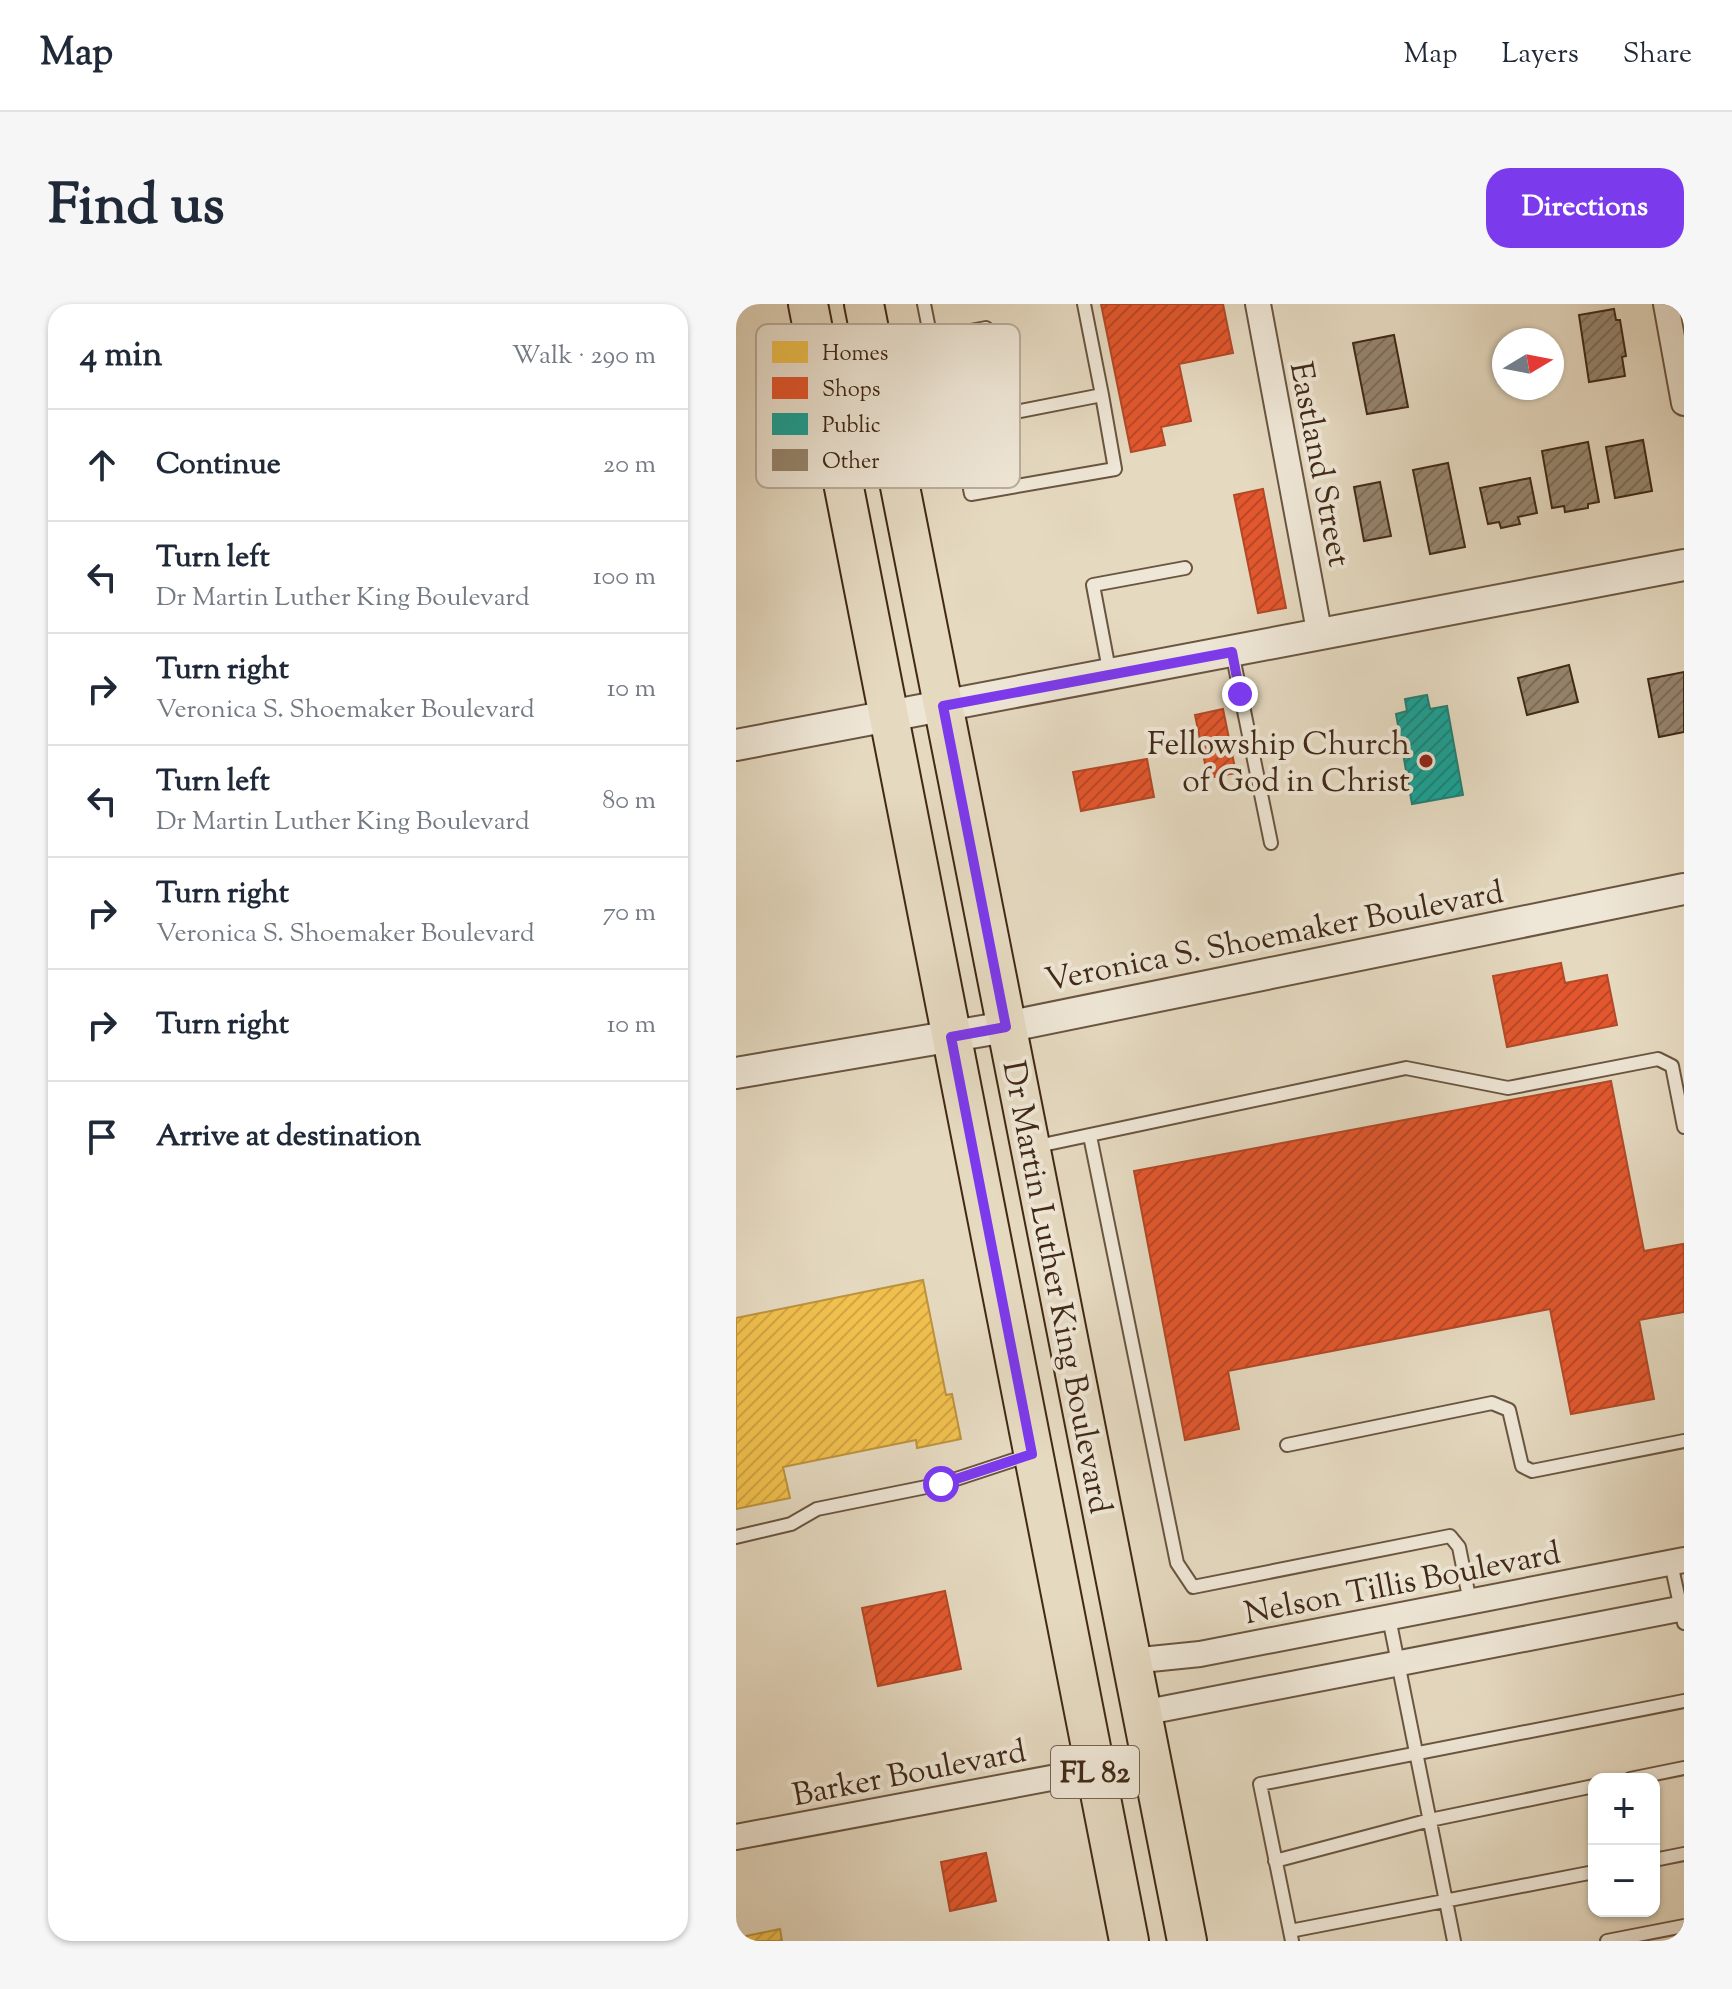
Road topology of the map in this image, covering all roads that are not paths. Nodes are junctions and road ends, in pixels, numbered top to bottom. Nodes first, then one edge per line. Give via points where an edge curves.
1 (808, 304) edge
2 (864, 304) edge
3 (924, 304) edge
4 (1084, 304) edge
5 (1258, 304) edge
6 (1666, 304) edge
7 (812, 324) edge
8 (868, 324) edge
9 (928, 324) edge
10 (1102, 395) junction
11 (1684, 403) edge
12 (1020, 411) edge
13 (1020, 485) edge
14 (844, 488) edge
15 (900, 488) edge
16 (970, 488) edge
17 (1006, 488) edge
18 (1684, 565) edge
19 (1185, 568) dead end
20 (1320, 636) junction
21 (1232, 652) junction
22 (1110, 675) junction
23 (943, 706) junction
24 (888, 715) junction
25 (736, 745) edge
26 (1271, 843) dead end
27 (1684, 889) edge
28 (1006, 1027) junction
29 (951, 1037) junction
30 (736, 1073) edge
31 (1684, 1127) edge
32 (1090, 1136) junction
33 (1030, 1148) junction
34 (1684, 1441) edge
35 (1287, 1445) dead end
36 (1032, 1454) junction
37 (736, 1537) edge
38 (1678, 1561) edge
39 (1470, 1602) junction
40 (1062, 1603) junction
41 (1683, 1613) edge
42 (1389, 1618) junction
43 (1131, 1661) junction
44 (1397, 1663) junction
45 (1684, 1701) edge
46 (1142, 1713) junction
47 (1416, 1753) junction
48 (1684, 1768) edge
49 (1094, 1770) junction
50 (1659, 1773) edge
51 (1588, 1787) edge
52 (1430, 1820) junction
53 (736, 1837) edge
54 (1684, 1854) edge
55 (1660, 1859) edge
56 (1275, 1861) junction
57 (1588, 1873) edge
58 (1446, 1901) junction
59 (1684, 1926) edge
60 (1291, 1936) edge
61 (1129, 1941) edge
62 (1187, 1941) edge
63 (1454, 1941) edge
64 (1607, 1941) edge

1 - 7 main road, Dr Martin Luther King Boulevard / FL 82
2 - 8 main road, Dr Martin Luther King Boulevard / FL 82
3 - 9 lane
4 - 10 lane
5 - 20 street, Eastland Street
6 - 11 street
10 - 12 lane
10 - 13 lane via 1115,469
14 - 24 main road, Dr Martin Luther King Boulevard / FL 82
15 - 23 main road, Dr Martin Luther King Boulevard / FL 82
16 - 17 lane via 971,494
18 - 20 street
19 - 22 lane via 1093,585
20 - 21 street
21 - 22 street
21 - 26 lane
22 - 23 street
23 - 24 street
23 - 28 main road, Dr Martin Luther King Boulevard / FL 82
24 - 25 street
24 - 29 main road, Dr Martin Luther King Boulevard / FL 82
27 - 28 street, Veronica S. Shoemaker Boulevard
28 - 29 street, Veronica S. Shoemaker Boulevard
28 - 33 main road, Dr Martin Luther King Boulevard / FL 82
29 - 30 street, Veronica S. Shoemaker Boulevard
29 - 36 main road, Dr Martin Luther King Boulevard / FL 82
31 - 32 lane via 1672,1066 1658,1059 1508,1088 1406,1068
32 - 33 lane
32 - 39 lane via 1177,1563 1193,1587 1450,1536 1459,1547
33 - 43 main road, Dr Martin Luther King Boulevard / FL 82
34 - 35 lane via 1532,1471 1522,1466 1509,1410 1492,1403
36 - 37 lane via 941,1484 817,1509 791,1524
36 - 40 main road, Dr Martin Luther King Boulevard / FL 82
38 - 39 street, Nelson Tillis Boulevard
38 - 41 lane
39 - 42 street, Nelson Tillis Boulevard
40 - 43 main road via 1101,1644
40 - 49 main road, Dr Martin Luther King Boulevard / FL 82
41 - 44 street
42 - 43 street, Nelson Tillis Boulevard via 1200,1654
42 - 44 lane
43 - 46 main road, Dr Martin Luther King Boulevard / FL 82
44 - 46 street
44 - 47 lane
45 - 47 lane
46 - 49 main road via 1109,1732
46 - 62 main road, Dr Martin Luther King Boulevard / FL 82
47 - 52 lane
47 - 56 lane via 1260,1784
48 - 50 lane
49 - 53 street, Barker Boulevard
49 - 61 main road, Dr Martin Luther King Boulevard / FL 82
51 - 52 lane
52 - 56 lane
52 - 58 lane
54 - 55 lane
56 - 60 lane
57 - 58 lane
58 - 60 lane
58 - 63 lane
59 - 64 lane

